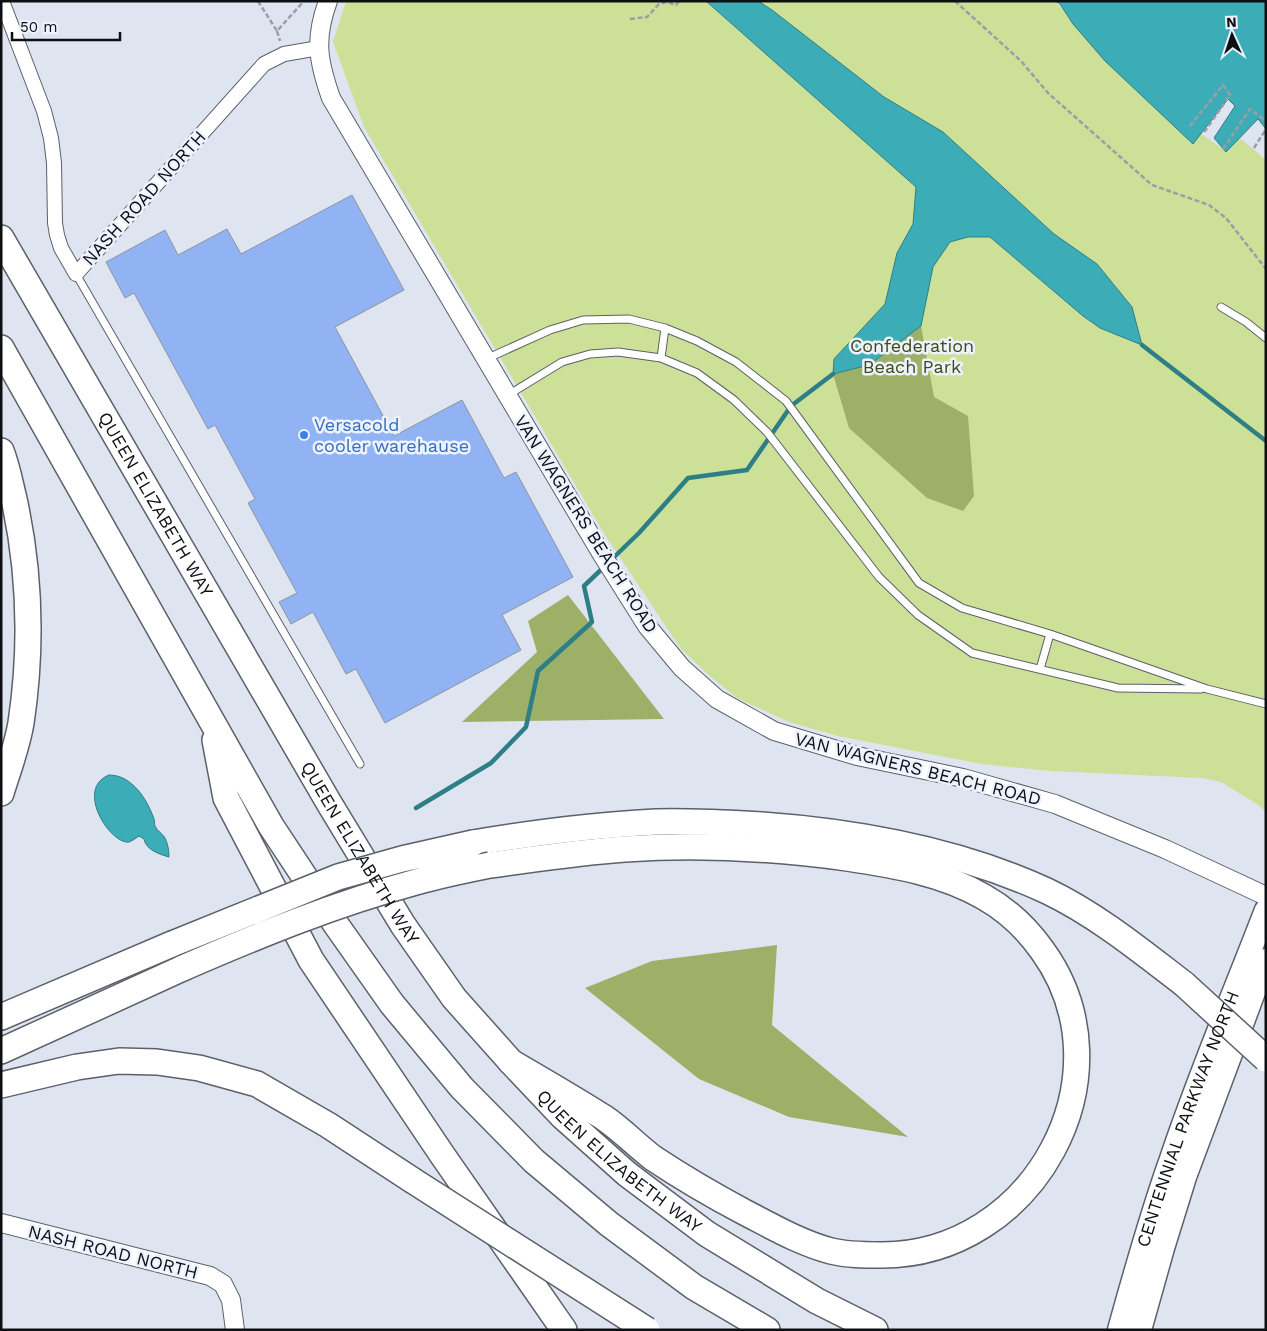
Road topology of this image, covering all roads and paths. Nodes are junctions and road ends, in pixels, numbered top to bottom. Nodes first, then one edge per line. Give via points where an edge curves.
1 (2, 1) edge
2 (258, 1) edge
3 (304, 1) edge
4 (328, 1) edge
5 (680, 1) edge
6 (955, 1) edge
7 (630, 19) dead end
8 (319, 48) junction
9 (1266, 121) edge
10 (1190, 126) dead end
11 (1266, 128) edge
12 (1203, 134) dead end
13 (1254, 148) dead end
14 (1224, 149) dead end
15 (1, 238) edge
16 (1266, 269) edge
17 (76, 274) junction
18 (1221, 307) dead end
19 (665, 328) junction
20 (1266, 338) edge
21 (1, 348) edge
22 (661, 358) junction
23 (486, 359) junction
24 (508, 395) junction
25 (1, 451) edge
26 (1050, 634) junction
27 (1040, 669) junction
28 (1207, 689) junction
29 (1266, 704) edge
30 (212, 721) junction
31 (360, 764) dead end
32 (1, 793) edge
33 (1266, 896) edge
34 (1266, 910) edge
35 (1266, 960) edge
36 (1266, 987) edge
37 (1245, 1016) junction
38 (1, 1017) edge
39 (1, 1051) edge
40 (1266, 1058) edge
41 (511, 1062) junction
42 (1, 1086) edge
43 (1, 1223) edge
44 (1145, 1273) junction
45 (235, 1330) edge
46 (564, 1330) edge
47 (646, 1330) edge
48 (767, 1330) edge
49 (875, 1330) edge
50 (1119, 1330) edge
51 (1140, 1330) edge

1 - 17 street, NASH ROAD NORTH via 44,111 54,163 57,235
2 - 3 path via 277,31
4 - 8 street, VAN WAGNERS BEACH ROAD via 320,27
5 - 7 path via 676,5 659,4 647,18
6 - 16 path via 1021,62 1048,93 1152,185 1210,205 1226,218
8 - 17 street, NASH ROAD NORTH via 284,54 264,64
8 - 23 street, VAN WAGNERS BEACH ROAD via 331,98
9 - 14 path via 1250,109
10 - 12 path via 1223,85 1230,95
11 - 13 path
15 - 41 highway, QUEEN ELIZABETH WAY via 328,804 403,925 454,998
17 - 31 lane
18 - 20 lane
19 - 22 lane
19 - 23 lane via 629,319 583,320 550,330
19 - 26 lane via 697,340 736,362 786,401 919,583 962,608
21 - 30 highway
22 - 24 lane via 618,352 590,354 562,362
22 - 27 lane via 697,373 734,400 767,432 879,577 918,614 972,653
23 - 24 street, VAN WAGNERS BEACH ROAD
24 - 33 street, VAN WAGNERS BEACH ROAD via 647,626 682,668 717,699 774,731 857,756 963,778 1055,804 1165,849
25 - 32 highway via 18,515 26,566 28,655 20,725
26 - 27 lane
26 - 28 lane
27 - 28 lane via 1118,688
28 - 29 lane
30 - 46 highway via 226,798 311,960
30 - 48 highway via 271,826 337,926 392,1004 462,1088 534,1161 609,1224 694,1288
34 - 44 main road, CENTENNIAL PARKWAY NORTH via 1171,1158
35 - 37 main road, CENTENNIAL PARKWAY NORTH
36 - 37 main road
37 - 44 main road, CENTENNIAL PARKWAY NORTH
38 - 40 highway, bridge via 338,877 402,859 534,832 657,822 717,822 879,839 996,870 1048,892 1134,945 1184,984
39 - 41 highway, bridge via 267,931 417,881 490,865 563,855 711,847 799,852 877,862 930,874 987,898 1030,934 1050,961 1071,1012 1076,1050 1074,1085 1066,1118 1058,1140 1035,1178 1009,1207 984,1225 929,1250 896,1255 832,1251 790,1236 702,1190 651,1156 606,1119
41 - 49 highway, QUEEN ELIZABETH WAY via 562,1116 627,1174 707,1234 817,1301
42 - 47 highway, bridge via 77,1067 119,1062 157,1062 199,1068 257,1084 328,1125
43 - 45 street, NASH ROAD NORTH via 210,1276 223,1284 231,1300
44 - 50 main road, CENTENNIAL PARKWAY NORTH
44 - 51 main road, CENTENNIAL PARKWAY NORTH

